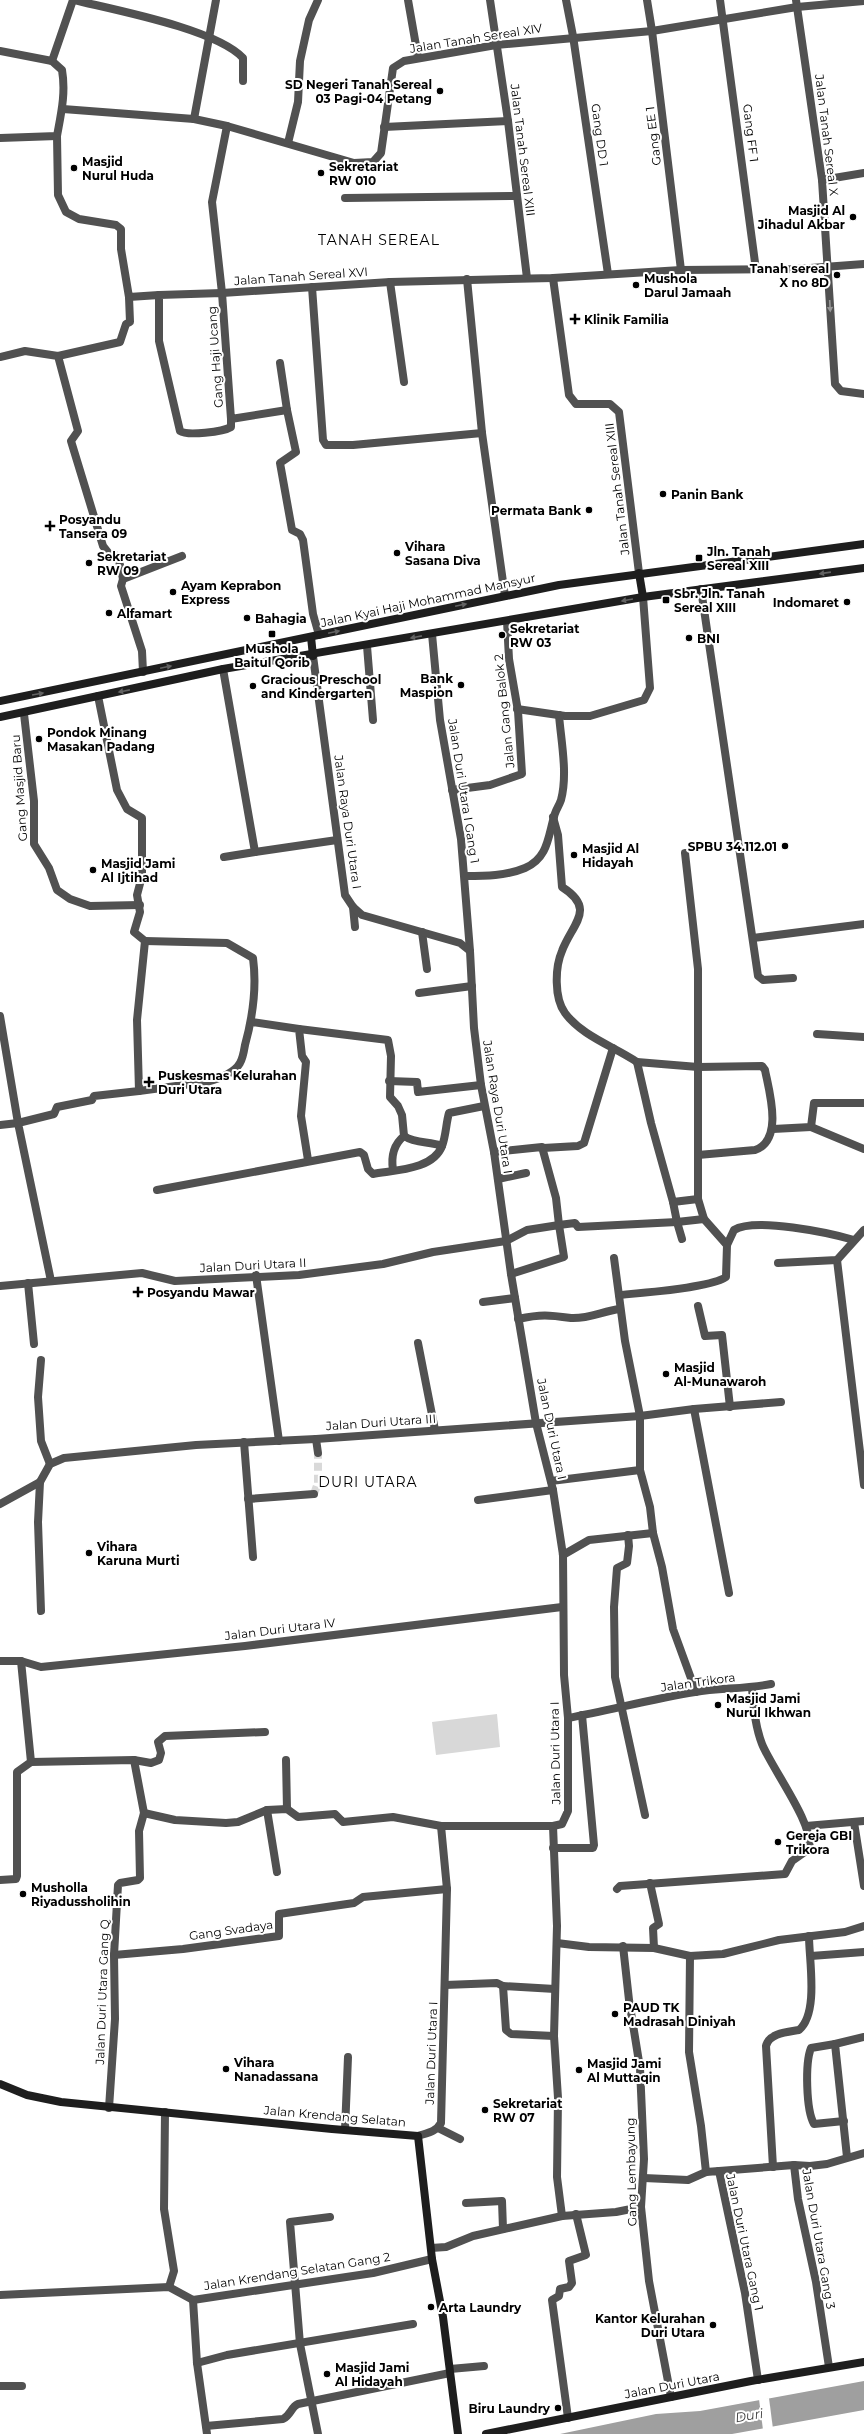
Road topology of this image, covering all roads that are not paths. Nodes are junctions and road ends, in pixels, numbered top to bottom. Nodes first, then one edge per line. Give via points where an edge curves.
1 (73, 0) edge
2 (216, 0) edge
3 (318, 0) edge
4 (408, 0) edge
5 (490, 0) edge
6 (566, 0) edge
7 (647, 0) edge
8 (720, 0) edge
9 (864, 1) edge
10 (797, 4) edge
11 (724, 19) junction
12 (652, 31) junction
13 (574, 36) junction
14 (209, 39) junction
15 (496, 45) junction
16 (0, 51) edge
17 (418, 57) junction
18 (52, 61) junction
19 (243, 81) dead end
20 (63, 108) junction
21 (194, 119) junction
22 (508, 121) junction
23 (227, 126) junction
24 (384, 127) junction
25 (57, 136) junction
26 (0, 138) edge
27 (288, 143) junction
28 (864, 173) edge
29 (822, 180) junction
30 (517, 196) junction
31 (345, 198) dead end
32 (864, 264) edge
33 (828, 267) junction
34 (681, 270) junction
35 (756, 270) junction
36 (608, 274) junction
37 (527, 278) junction
38 (553, 278) junction
39 (467, 279) junction
40 (390, 282) junction
41 (312, 287) junction
42 (222, 293) junction
43 (159, 295) junction
44 (129, 297) junction
45 (0, 356) edge
46 (58, 356) junction
47 (280, 363) dead end
48 (404, 382) dead end
49 (864, 394) edge
50 (287, 410) junction
51 (231, 419) junction
52 (482, 433) junction
53 (864, 544) edge
54 (182, 556) dead end
55 (864, 568) edge
56 (639, 573) junction
57 (123, 579) junction
58 (701, 589) junction
59 (505, 596) junction
60 (643, 597) junction
61 (507, 621) junction
62 (432, 634) junction
63 (315, 636) junction
64 (367, 646) junction
65 (313, 656) junction
66 (223, 670) junction
67 (143, 672) junction
68 (98, 696) junction
69 (0, 701) edge
70 (517, 709) junction
71 (24, 714) junction
72 (559, 715) junction
73 (0, 718) edge
74 (373, 720) dead end
75 (452, 790) junction
76 (554, 817) junction
77 (337, 840) junction
78 (255, 852) junction
79 (685, 853) dead end
80 (224, 857) dead end
81 (465, 876) junction
82 (140, 905) junction
83 (353, 907) junction
84 (864, 924) edge
85 (355, 928) dead end
86 (422, 932) junction
87 (753, 938) junction
88 (145, 941) junction
89 (470, 951) junction
90 (427, 969) dead end
91 (793, 978) dead end
92 (472, 986) junction
93 (419, 992) dead end
94 (0, 1016) edge
95 (252, 1022) junction
96 (299, 1029) junction
97 (816, 1034) dead end
98 (864, 1036) edge
99 (613, 1048) junction
100 (637, 1062) junction
101 (698, 1067) junction
102 (389, 1081) junction
103 (481, 1085) junction
104 (139, 1091) junction
105 (864, 1103) edge
106 (484, 1106) junction
107 (18, 1123) junction
108 (0, 1125) edge
109 (811, 1127) junction
110 (773, 1129) junction
111 (404, 1136) junction
112 (442, 1146) junction
113 (542, 1148) junction
114 (864, 1149) edge
115 (494, 1152) junction
116 (698, 1155) junction
117 (308, 1160) junction
118 (393, 1170) junction
119 (526, 1173) dead end
120 (498, 1179) junction
121 (157, 1190) dead end
122 (698, 1199) junction
123 (674, 1202) junction
124 (704, 1219) junction
125 (677, 1222) junction
126 (559, 1225) junction
127 (864, 1230) edge
128 (682, 1239) dead end
129 (854, 1240) junction
130 (506, 1242) junction
131 (727, 1245) junction
132 (614, 1258) dead end
133 (837, 1260) junction
134 (778, 1263) dead end
135 (511, 1274) junction
136 (256, 1276) junction
137 (51, 1281) junction
138 (28, 1283) junction
139 (0, 1286) edge
140 (618, 1295) junction
141 (515, 1298) junction
142 (483, 1302) dead end
143 (698, 1306) dead end
144 (620, 1309) junction
145 (518, 1319) junction
146 (418, 1342) dead end
147 (34, 1344) dead end
148 (41, 1360) dead end
149 (781, 1402) dead end
150 (730, 1407) junction
151 (694, 1409) junction
152 (640, 1416) junction
153 (536, 1423) junction
154 (435, 1430) junction
155 (316, 1439) junction
156 (279, 1441) junction
157 (244, 1442) junction
158 (318, 1453) tunnel mouth
159 (50, 1464) junction
160 (640, 1470) junction
161 (551, 1481) junction
162 (40, 1482) junction
163 (864, 1485) edge
164 (553, 1490) junction
165 (314, 1494) dead end
166 (248, 1499) junction
167 (478, 1500) dead end
168 (0, 1504) edge
169 (653, 1533) junction
170 (628, 1535) junction
171 (563, 1556) junction
172 (252, 1557) dead end
173 (729, 1593) dead end
174 (562, 1607) junction
175 (41, 1611) dead end
176 (0, 1661) edge
177 (21, 1661) junction
178 (771, 1684) dead end
179 (752, 1687) junction
180 (696, 1692) junction
181 (620, 1707) junction
182 (582, 1715) junction
183 (568, 1718) junction
184 (265, 1732) dead end
185 (134, 1760) junction
186 (286, 1760) dead end
187 (31, 1762) junction
188 (287, 1809) junction
189 (267, 1810) junction
190 (144, 1813) junction
191 (645, 1815) dead end
192 (854, 1822) junction
193 (864, 1822) edge
194 (441, 1826) junction
195 (553, 1826) junction
196 (806, 1826) junction
197 (553, 1848) junction
198 (277, 1872) dead end
199 (0, 1880) edge
200 (650, 1883) junction
201 (864, 1886) edge
202 (447, 1889) junction
203 (616, 1889) dead end
204 (864, 1926) edge
205 (809, 1936) junction
206 (557, 1944) junction
207 (623, 1946) junction
208 (654, 1948) junction
209 (864, 1952) edge
210 (114, 1955) junction
211 (690, 1956) junction
212 (810, 1956) junction
213 (445, 1985) junction
214 (503, 1986) junction
215 (555, 1989) junction
216 (554, 2036) junction
217 (864, 2037) edge
218 (835, 2044) junction
219 (348, 2057) dead end
220 (0, 2084) edge
221 (108, 2108) junction
222 (165, 2112) junction
223 (844, 2121) junction
224 (438, 2128) junction
225 (345, 2130) junction
226 (418, 2136) junction
227 (460, 2139) dead end
228 (864, 2153) edge
229 (847, 2157) junction
230 (794, 2165) junction
231 (773, 2166) junction
232 (719, 2171) junction
233 (706, 2172) junction
234 (644, 2178) junction
235 (466, 2203) dead end
236 (641, 2207) junction
237 (576, 2214) junction
238 (562, 2216) junction
239 (330, 2217) dead end
240 (503, 2229) junction
241 (431, 2248) junction
242 (432, 2259) junction
243 (294, 2284) junction
244 (169, 2287) junction
245 (0, 2295) edge
246 (193, 2300) junction
247 (413, 2324) dead end
248 (300, 2344) junction
249 (864, 2362) edge
250 (197, 2363) junction
251 (484, 2366) dead end
252 (829, 2367) junction
253 (450, 2371) junction
254 (758, 2380) junction
255 (0, 2386) edge
256 (22, 2386) dead end
257 (671, 2397) junction
258 (312, 2401) junction
259 (568, 2418) junction
260 (207, 2430) edge
261 (318, 2434) edge
262 (458, 2434) edge
263 (486, 2434) edge

1 - 14 street via 183,28
1 - 18 street
2 - 14 street
3 - 27 street via 309,20 300,61 298,102
4 - 17 street
5 - 15 street, Jalan Tanah Sereal XIII
6 - 13 street, Gang DD 1
7 - 12 street, Gang EE 1
8 - 11 street, Gang FF 1
9 - 10 street, Jalan Tanah Sereal XIV
10 - 11 street, Jalan Tanah Sereal XIV
10 - 29 street, Jalan Tanah Sereal X
11 - 12 street, Jalan Tanah Sereal XIV
11 - 35 street, Gang FF 1
12 - 13 street, Jalan Tanah Sereal XIV
12 - 34 street, Gang EE 1
13 - 15 street, Jalan Tanah Sereal XIV
13 - 36 street, Gang DD 1
14 - 19 street via 235,50 243,58
14 - 21 street
15 - 17 street, Jalan Tanah Sereal XIV
15 - 22 street, Jalan Tanah Sereal XIII
16 - 18 street
17 - 24 street, Jalan Tanah Sereal XIV via 393,68
18 - 20 street via 62,70
20 - 21 street, Jalan Tanah Sereal XIV
20 - 25 street
21 - 23 street, Jalan Tanah Sereal XIV
22 - 24 street
22 - 30 street, Jalan Tanah Sereal XIII
23 - 27 street, Jalan Tanah Sereal XIV
23 - 42 street, Jalan Tanah Sereal XVI via 212,202
24 - 27 street, Jalan Tanah Sereal XIV via 381,153 373,162 354,163
25 - 26 street
25 - 44 street via 58,195 66,212 79,219 116,225 121,229 121,249
28 - 29 street
29 - 33 street, Jalan Tanah Sereal X
30 - 31 street
30 - 37 street, Jalan Tanah Sereal XIII
32 - 33 street
33 - 35 street
33 -> 49 street, Jalan Tanah Sereal X via 835,384 841,391
34 - 35 street
34 - 36 street
36 - 38 street
37 - 38 street
37 - 39 street, Jalan Tanah Sereal XVI
38 - 56 street, Jalan Tanah Sereal XIII via 569,395 576,404 610,404 620,412
39 - 40 street, Jalan Tanah Sereal XVI
39 - 52 street
40 - 41 street, Jalan Tanah Sereal XVI
40 - 48 street
41 - 42 street, Jalan Tanah Sereal XVI
41 - 52 street via 322,440 326,445 353,446
42 - 43 street, Gang Haji Ucang
42 - 51 street, Gang Haji Ucang
43 - 44 street
43 - 51 street, Gang Haji Ucang via 159,341 180,431 208,433 228,429 231,427
44 - 46 street via 130,322 126,324 120,342
45 - 46 street via 25,351
46 - 57 street via 78,431 71,441 83,483 103,546 110,555 118,556
47 - 50 street
50 - 51 street, Gang Haji Ucang
50 - 63 street via 296,452 280,463 292,530 300,534 303,540
52 - 59 street
53 - 56 main road, Jalan Kyai Haji Mohammad Mansyur
54 - 57 street
55 -> 58 main road
56 - 59 main road, Jalan Kyai Haji Mohammad Mansyur
56 - 60 main road
57 - 67 street via 121,586 142,651
58 - 60 main road
58 - 87 street
63 -> 59 main road, Jalan Kyai Haji Mohammad Mansyur
60 -> 61 main road
60 - 72 street via 650,688 644,700 590,716
61 - 62 main road
61 - 70 street, Jalan Gang Balok 2
62 -> 64 main road
62 - 75 street, Jalan Duri Utara I Gang 1 via 440,720
63 - 65 main road
67 -> 63 main road, Jalan Kyai Haji Mohammad Mansyur
64 - 65 main road
64 - 74 street
65 - 66 main road
65 - 77 street, Jalan Raya Duri Utara I
66 -> 68 main road
66 - 78 street
69 -> 67 main road, Jalan Kyai Haji Mohammad Mansyur
68 - 71 main road
68 - 82 street via 118,790 127,809 142,818 142,876 137,896
70 - 72 street
70 - 75 street, Jalan Gang Balok 2 via 522,774 490,785
71 - 73 main road
71 - 82 street, Gang Masjid Baru via 34,801 34,844 49,868 57,890 90,906
72 - 76 street via 563,774 561,800
75 - 81 street, Jalan Duri Utara I Gang 1
76 - 81 street via 545,850 533,863 508,873
76 - 99 street via 558,834 562,887 575,895 579,905 579,916 562,951 558,972 558,996 564,1012 581,1029
77 - 78 street
77 - 83 street, Jalan Raya Duri Utara I via 345,895
78 - 80 street
79 - 101 street via 698,969
81 - 89 street, Jalan Duri Utara I Gang 1
82 - 88 street via 134,932
83 - 85 street
83 - 86 street, Jalan Raya Duri Utara I via 362,915
84 - 87 street
86 - 89 street, Jalan Raya Duri Utara I via 460,943
86 - 90 street
87 - 91 street via 759,979
88 - 95 street via 227,943 250,954 255,975
88 - 104 street via 137,1020
89 - 92 street, Jalan Raya Duri Utara I
92 - 93 street
92 - 103 street, Jalan Raya Duri Utara I
94 - 107 street
95 - 96 street
95 - 104 street via 241,1063 235,1070 206,1082
96 - 102 street via 388,1040 391,1056
96 - 117 street via 302,1056 306,1062 301,1116
97 - 98 street
99 - 100 street
99 - 113 street via 584,1143 578,1146
100 - 101 street
100 - 123 street via 649,1117
101 - 110 street via 762,1066 765,1070
101 - 116 street
102 - 103 street via 417,1082 418,1092
102 - 111 street via 390,1097 402,1115
103 - 106 street, Jalan Raya Duri Utara I
104 - 107 street via 94,1096 87,1102 57,1107 54,1114
105 - 109 street via 814,1103
106 - 112 street via 449,1113
106 - 115 street, Jalan Raya Duri Utara I
107 - 108 street
107 - 137 street
109 - 110 street
109 - 114 street
110 - 116 street via 760,1148
111 - 112 street via 411,1141
111 - 118 street via 399,1140 393,1153
112 - 118 street via 432,1160
113 - 115 street
113 - 126 street via 556,1198
115 - 120 street, Jalan Raya Duri Utara I
116 - 122 street
117 - 118 street via 360,1152 364,1153 368,1169 373,1174
117 - 121 street
119 - 120 street
120 - 130 street, Jalan Raya Duri Utara I
122 - 123 street
122 - 124 street
123 - 125 street
124 - 125 street
124 - 131 street
125 - 126 street via 578,1227 575,1223
125 - 128 street
126 - 130 street via 527,1230
126 - 135 street via 564,1257
127 - 129 street
129 - 131 street via 818,1231 752,1224 734,1230
129 - 133 street
130 - 135 street, Jalan Duri Utara I
130 - 136 street, Jalan Duri Utara II via 433,1252 383,1264 299,1275
131 - 140 street via 726,1277 721,1280
132 - 140 street
133 - 134 street
133 - 163 street
135 - 141 street, Jalan Duri Utara I
136 - 137 street, Jalan Duri Utara II via 175,1281 142,1273
136 - 156 street
137 - 138 street, Jalan Duri Utara II
138 - 139 street, Jalan Duri Utara II
138 - 147 street
140 - 144 street
141 - 142 street
141 - 145 street, Jalan Duri Utara I
143 - 150 street via 705,1336 722,1335
144 - 145 street via 603,1311 596,1316 571,1318 545,1314
144 - 152 street
145 - 153 street, Jalan Duri Utara I
146 - 154 street
148 - 159 street via 38,1397 41,1441
149 - 150 street, Jalan Duri Utara III
150 - 151 street, Jalan Duri Utara III
151 - 152 street, Jalan Duri Utara III
151 - 173 street
152 - 153 street, Jalan Duri Utara III
152 - 160 street
153 - 154 street, Jalan Duri Utara III
153 - 161 street, Jalan Duri Utara I
154 - 155 street, Jalan Duri Utara III
155 - 156 street, Jalan Duri Utara III
155 - 158 street
156 - 157 street, Jalan Duri Utara III
157 - 159 street, Jalan Duri Utara III via 64,1458
157 - 166 street
159 - 162 street
160 - 161 street
160 - 169 street via 650,1507
161 - 164 street, Jalan Duri Utara I
162 - 168 street
162 - 175 street via 38,1522
164 - 167 street
164 - 171 street, Jalan Duri Utara I
165 - 166 street
166 - 172 street
169 - 170 street
169 - 180 street via 677,1644
170 - 171 street via 589,1540
170 - 181 street via 627,1563 617,1567 614,1607 615,1678
171 - 174 street, Jalan Duri Utara I
174 - 177 street, Jalan Duri Utara IV via 245,1646 41,1667
174 - 183 street, Jalan Duri Utara I
176 - 177 street, Jalan Duri Utara IV
177 - 187 street
178 - 179 street
179 - 180 street, Jalan Trikora
179 - 196 street, Jalan Trikora via 756,1728 762,1745
180 - 181 street, Jalan Trikora
181 - 182 street, Jalan Trikora via 606,1712
181 - 191 street
182 - 183 street, Jalan Trikora
182 - 197 street via 594,1845 593,1848
183 - 195 street, Jalan Duri Utara I via 568,1811 562,1824
184 - 185 street via 165,1736 158,1742 161,1752 159,1760 151,1763
185 - 187 street
185 - 190 street, Jalan Duri Utara Gang Q
186 - 188 street
187 - 199 street via 17,1772 17,1876
188 - 189 street
188 - 194 street via 298,1817 335,1814 343,1822 393,1818
189 - 190 street via 238,1822 226,1823 175,1820
189 - 198 street
190 - 210 street, Jalan Duri Utara Gang Q via 139,1831 140,1878 118,1885
192 - 193 street
192 - 196 street
192 - 201 street
194 - 195 street
194 - 202 street, Jalan Duri Utara I
195 - 197 street
196 - 200 street, Jalan Trikora via 809,1849 792,1862 785,1874
197 - 206 street
200 - 203 street via 620,1886
200 - 208 street via 659,1924 653,1928
202 - 210 street, Gang Svadaya via 363,1897 354,1903 279,1914 279,1936
202 - 213 street, Jalan Duri Utara I
204 - 205 street via 845,1932
205 - 211 street via 779,1940 724,1954
205 - 212 street
206 - 207 street via 589,1947
206 - 215 street
207 - 208 street
207 - 234 street, Gang Lembayung via 628,2000 640,2068
208 - 211 street
209 - 212 street via 853,1955
210 - 221 street, Jalan Duri Utara Gang Q via 115,2019
211 - 233 street, Jalan Duri Utara Gang 1 via 689,2052
212 - 231 street via 812,1970 806,2021 799,2030 781,2033 768,2041 766,2046
213 - 214 street via 498,1983
213 - 224 street, Jalan Duri Utara I via 441,2123
214 - 215 street
214 - 216 street via 506,2030 511,2034
215 - 216 street
216 - 238 street via 558,2098 557,2177
217 - 218 street
218 - 223 street
218 - 223 street via 811,2048 808,2067 809,2095 814,2124
219 - 225 street
220 - 221 main road, Jalan Krendang Selatan via 39,2098
221 - 222 main road, Jalan Krendang Selatan
222 - 225 main road, Jalan Krendang Selatan
222 - 244 street via 164,2209 174,2271
223 - 229 street
224 - 226 street
224 - 227 street
225 - 226 main road, Jalan Krendang Selatan
226 - 241 main road, Jalan Krendang Selatan
228 - 229 street
229 - 230 street via 827,2164
230 - 231 street, Jalan Duri Utara Gang 3
230 - 252 street, Jalan Duri Utara Gang 3
231 - 232 street, Jalan Duri Utara Gang 3
232 - 233 street, Jalan Duri Utara Gang 1
232 - 254 street, Jalan Duri Utara Gang 1 via 744,2293
233 - 234 street via 688,2180
234 - 236 street, Gang Lembayung
235 - 240 street via 502,2201
236 - 237 street via 616,2212
236 - 257 street, Gang Lembayung via 649,2281
237 - 238 street
237 - 259 street via 586,2255 569,2261 572,2283 569,2287 560,2289 559,2296 552,2300
238 - 240 street
239 - 243 street via 290,2221
240 - 241 street via 473,2236 453,2245
241 - 242 main road, Jalan Krendang Selatan
242 - 243 street, Jalan Krendang Selatan Gang 2 via 373,2273
242 - 253 main road, Jalan Krendang Selatan
243 - 246 street, Jalan Krendang Selatan Gang 2
243 - 248 street
244 - 245 street
244 - 246 street, Jalan Krendang Selatan Gang 2
246 - 250 street
247 - 248 street
248 - 250 street via 227,2355
248 - 258 street
249 - 252 main road, Jalan Duri Utara
250 - 260 street
251 - 253 street
252 - 254 main road, Jalan Duri Utara
253 - 258 street
253 - 262 main road, Jalan Krendang Selatan
254 - 257 main road, Jalan Duri Utara
255 - 256 street
257 - 259 main road, Jalan Duri Utara
258 - 260 street via 295,2405 290,2415 284,2419
258 - 261 street
259 - 263 main road, Jalan Duri Utara

